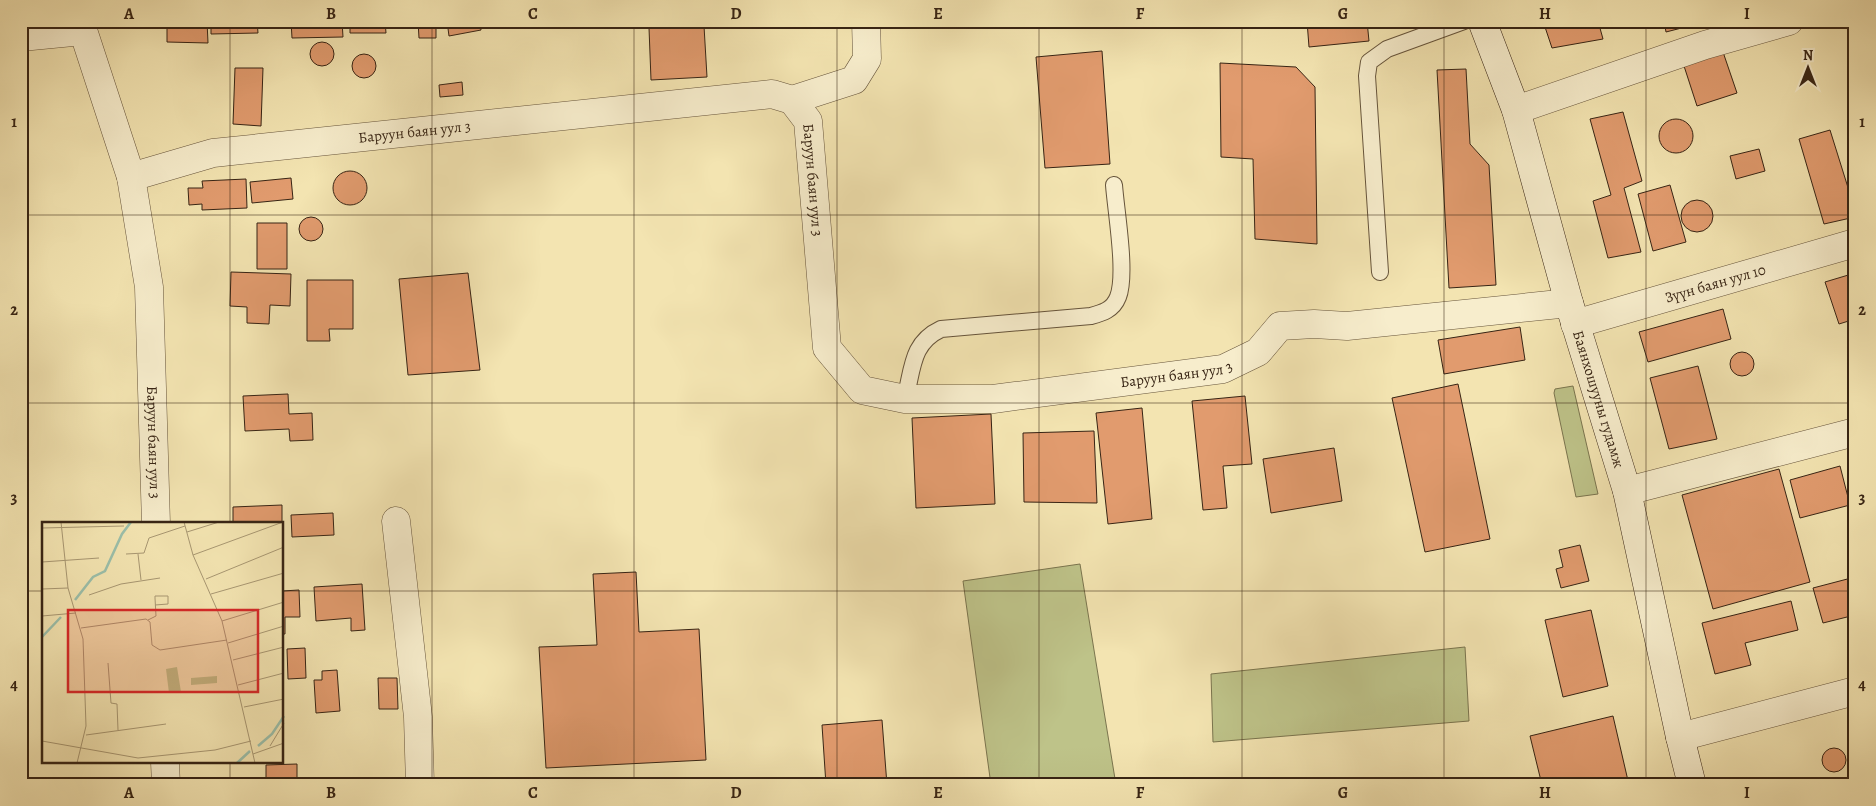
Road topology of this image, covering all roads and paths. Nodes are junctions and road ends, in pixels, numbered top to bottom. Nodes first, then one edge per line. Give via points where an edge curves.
1 (866, 21) edge
2 (1464, 21) edge
3 (1482, 21) edge
4 (1789, 21) edge
5 (81, 26) edge
6 (21, 37) edge
7 (792, 100) junction
8 (1516, 110) junction
9 (131, 177) junction
10 (1114, 185) dead end
11 (1855, 243) edge
12 (1380, 272) dead end
13 (1572, 313) junction
14 (905, 399) junction
15 (1855, 432) edge
16 (1627, 491) junction
17 (396, 521) dead end
18 (156, 522) edge
19 (1855, 691) edge
20 (1680, 737) junction
21 (165, 764) edge
22 (166, 785) edge
23 (420, 785) edge
24 (1692, 785) edge

1 - 7 street via 867,59 854,80
2 - 12 lane via 1387,49 1369,62 1368,94
3 - 8 street, Баянхошууны гудамж
4 - 8 street via 1705,44
5 - 6 street
5 - 9 street
7 - 9 street, Баруун баян уул 3 via 772,94 213,153
7 - 14 street, Баруун баян уул 3 via 808,121 827,348 862,390
8 - 13 street, Баянхошууны гудамж
9 - 18 street, Баруун баян уул 3 via 148,287
10 - 14 lane via 1122,279 1113,307 1091,316 941,329 921,343
11 - 13 street, Зүүн баян уул 10
13 - 14 street, Баруун баян уул 3 via 1347,326 1280,326 1258,352 1223,369 993,399
13 - 16 street, Баянхошууны гудамж
15 - 16 street
16 - 20 street, Баянхошууны гудамж
17 - 23 street via 418,717
19 - 20 street
20 - 24 street, Баянхошууны гудамж
21 - 22 street

